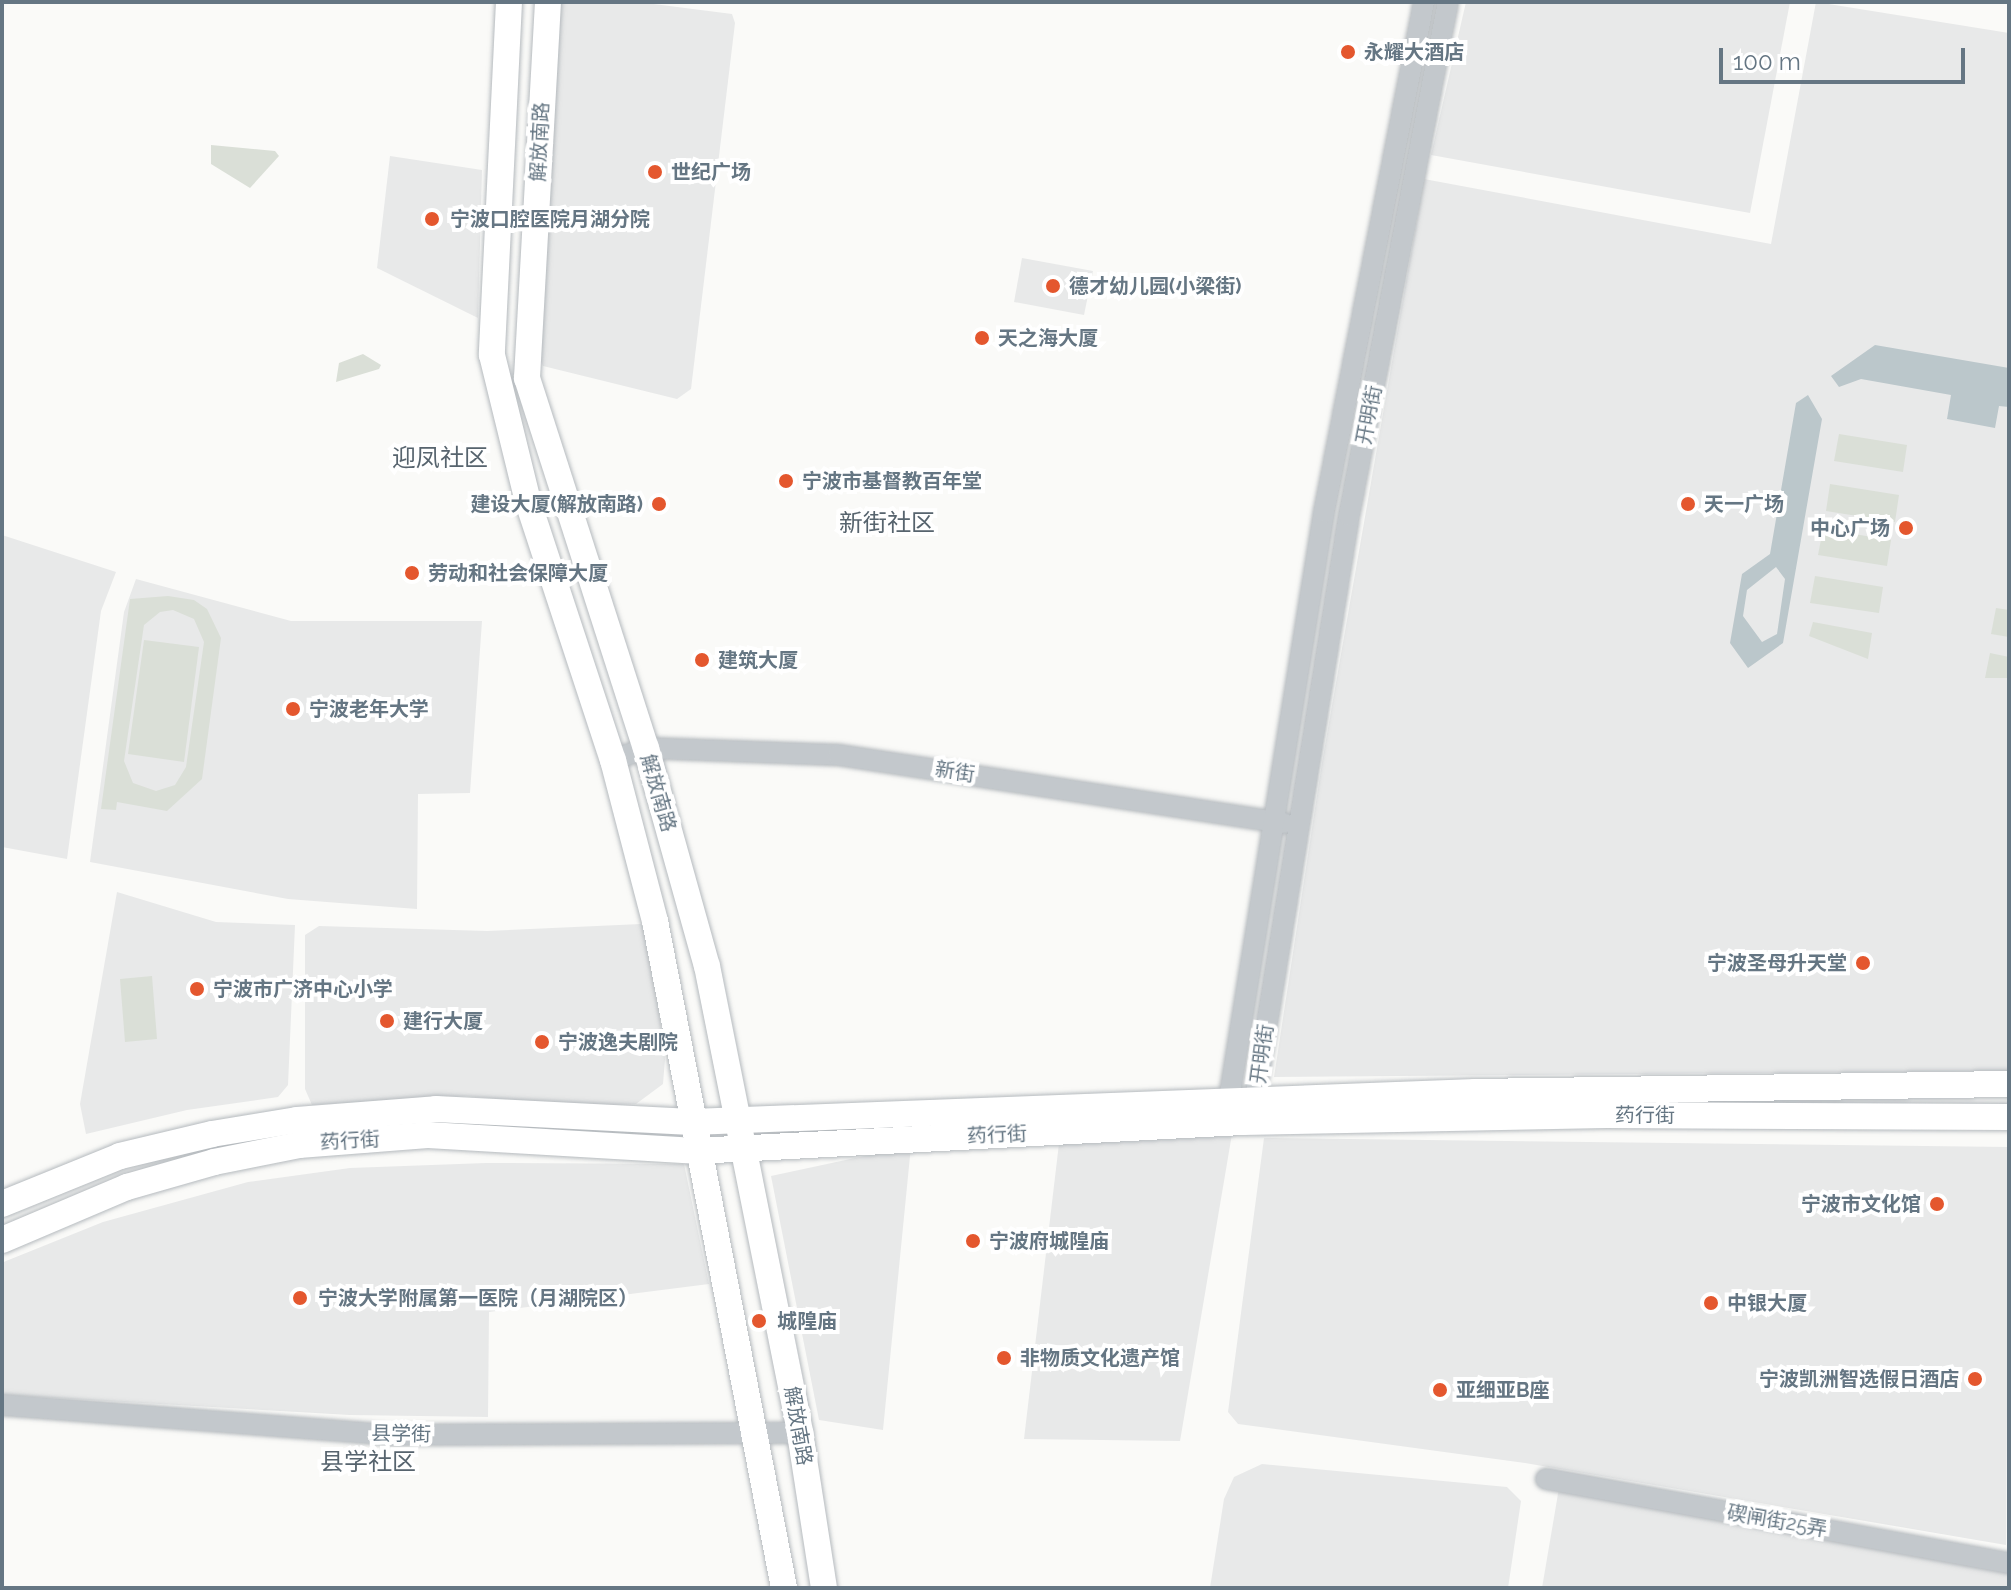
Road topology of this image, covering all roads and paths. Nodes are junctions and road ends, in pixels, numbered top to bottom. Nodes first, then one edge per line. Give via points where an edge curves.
1 (509, 2) edge
2 (548, 2) edge
3 (1424, 2) edge
4 (1448, 2) edge
5 (646, 748) junction
6 (613, 760) junction
7 (1274, 822) junction
8 (1296, 825) junction
9 (2009, 1084) edge
10 (1255, 1098) junction
11 (1235, 1110) junction
12 (2009, 1117) edge
13 (737, 1120) junction
14 (692, 1122) junction
15 (742, 1148) junction
16 (696, 1151) junction
17 (2, 1204) edge
18 (2, 1240) edge
19 (2, 1405) edge
20 (800, 1433) junction
21 (757, 1434) junction
22 (1546, 1479) dead end
23 (2009, 1563) edge
24 (784, 1588) edge
25 (824, 1588) edge

1 - 6 main road, 解放南路 via 492,355 528,502
2 - 5 main road, 解放南路 via 527,378
3 - 7 street, 开明街 via 1324,512
4 - 8 street, 开明街
5 - 6 street, 新街
5 - 7 street, 新街 via 838,755
5 - 13 main road, 解放南路 via 707,966
6 - 14 main road, 解放南路 via 655,921
7 - 8 street, 新街
7 - 11 street, 开明街
8 - 10 street, 开明街
9 - 10 main road, 药行街
10 - 11 main road, 药行街
11 - 12 main road, 药行街
11 - 13 main road, 药行街
11 - 15 main road, 药行街
13 - 14 main road, 药行街
13 - 15 main road, 解放南路
14 - 16 main road, 解放南路
14 - 17 main road, 药行街 via 436,1109 297,1120 120,1156
15 - 16 main road, 药行街
15 - 20 main road, 解放南路
16 - 18 main road, 药行街 via 442,1135 299,1145 127,1187
16 - 21 main road, 解放南路
19 - 21 street, 县学街 via 390,1435
20 - 21 street, 县学街
20 - 25 main road, 解放南路
21 - 24 main road, 解放南路
22 - 23 street, 碶闸街25弄

